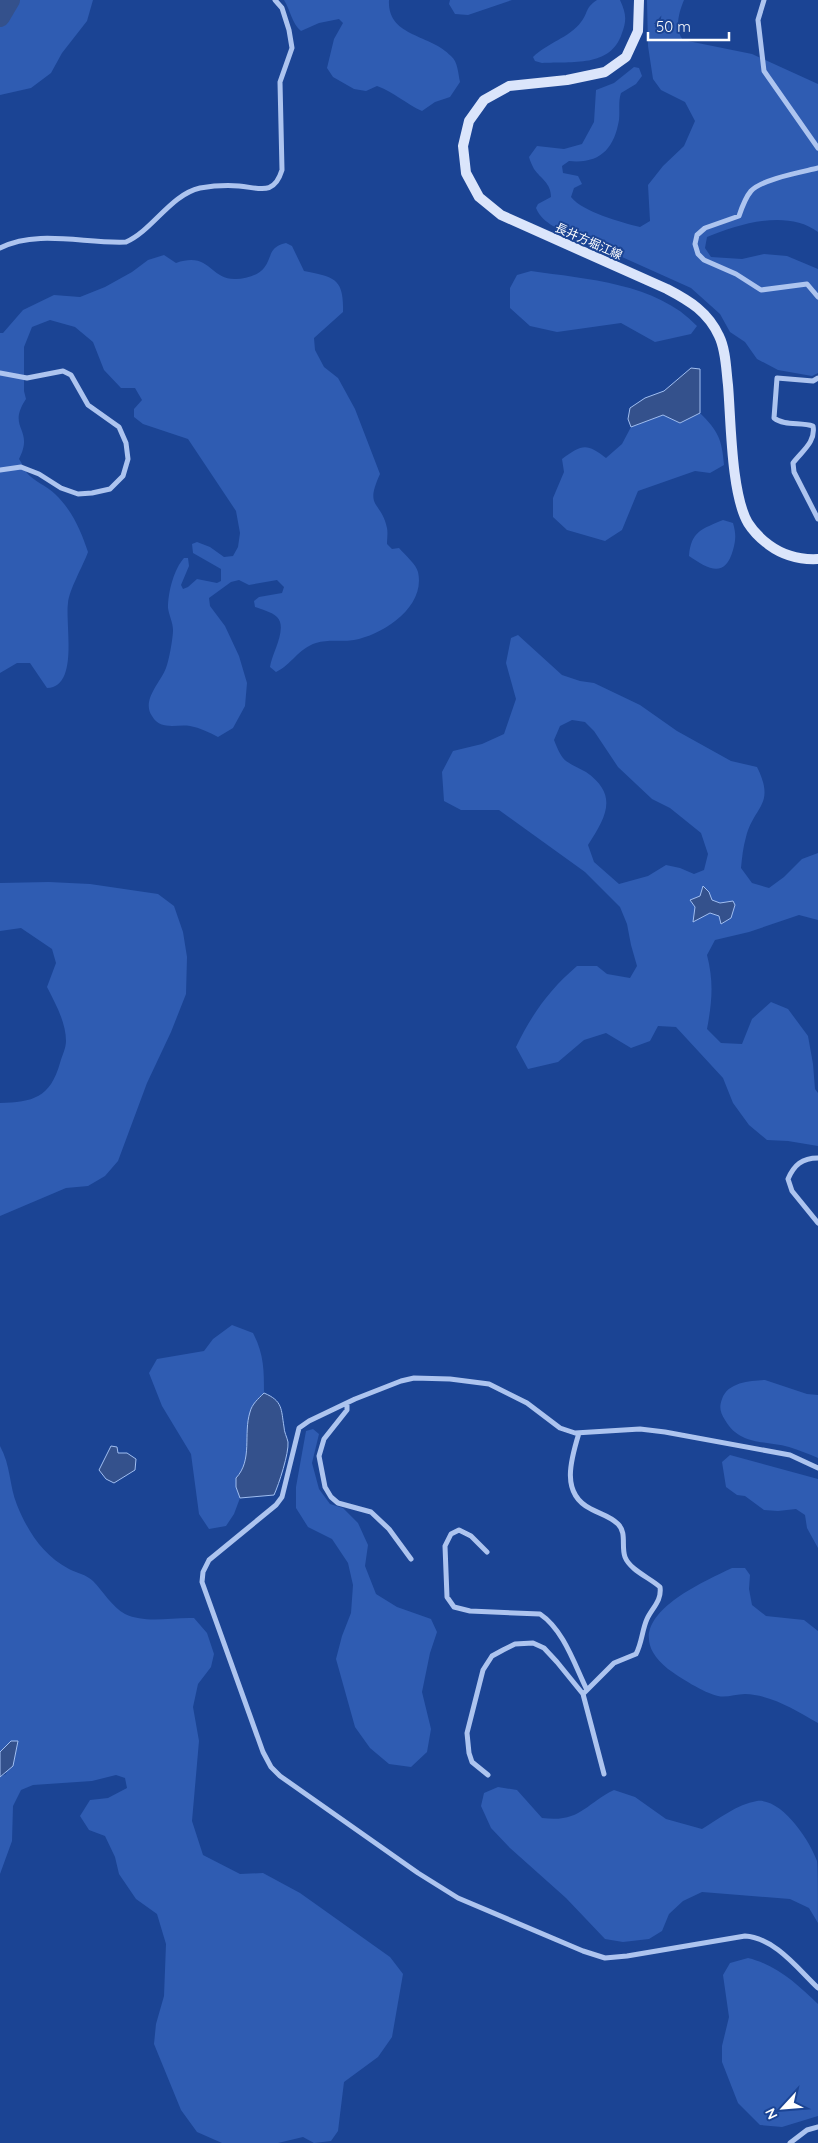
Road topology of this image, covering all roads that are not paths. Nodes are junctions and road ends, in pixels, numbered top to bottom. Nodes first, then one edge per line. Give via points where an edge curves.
1 (275, 0) edge
2 (639, 0) edge
3 (764, 0) edge
4 (818, 148) edge
5 (818, 168) edge
6 (0, 248) edge
7 (818, 297) edge
8 (0, 373) edge
9 (818, 378) edge
10 (0, 470) edge
11 (818, 519) edge
12 (818, 559) edge
13 (818, 1158) edge
14 (818, 1223) edge
15 (347, 1403) junction
16 (579, 1433) junction
17 (818, 1468) edge
18 (487, 1552) dead end
19 (410, 1559) dead end
20 (585, 1692) junction
21 (604, 1774) dead end
22 (488, 1775) dead end
23 (818, 1988) edge
24 (818, 2127) edge
25 (790, 2143) edge

1 - 6 street via 282,8 292,48 280,82 282,170 279,180 269,189 213,186 197,189 181,198 137,237 126,242 36,238
2 - 12 main road, 長井方堀江線 via 638,31 626,56 605,72 568,80 509,86 484,100 469,121 463,146 466,173 479,197 501,215 667,289 691,301 708,316 720,337 726,363 735,475 739,501 748,523 762,540 780,553 803,560
3 - 4 street via 758,20 764,70
5 - 7 street via 786,175 752,190 739,216 705,228 697,235 695,244 704,260 736,274 761,290 807,284
8 - 10 street via 27,378 63,371 71,375 88,405 119,427 128,459 123,476 110,489 92,493 78,494 61,488 20,467
9 - 11 street via 813,381 776,378 774,418 779,422 813,426 815,434 810,444 793,463 794,472
13 - 14 street via 800,1162 788,1179 792,1191
15 - 16 street via 401,1380 479,1382 527,1403 560,1428
15 - 19 street via 347,1410 324,1439 318,1456 325,1487 338,1503 371,1512 389,1529
15 - 23 street via 299,1428 282,1497 218,1552 205,1565 203,1572 203,1588 271,1767 300,1791 458,1898 583,1951 605,1958 752,1936 767,1942
16 - 17 street via 640,1429 665,1432 790,1456
16 - 20 street via 569,1472 578,1500 619,1524 626,1558 660,1587 661,1593 647,1619 636,1654 614,1664
18 - 20 street via 471,1536 459,1530 451,1534 445,1546 447,1597 454,1607 470,1611 540,1614 549,1620 560,1636
20 - 21 street
20 - 22 street via 544,1648 515,1644 492,1656 483,1670 467,1733 472,1762
24 - 25 street via 807,2130

